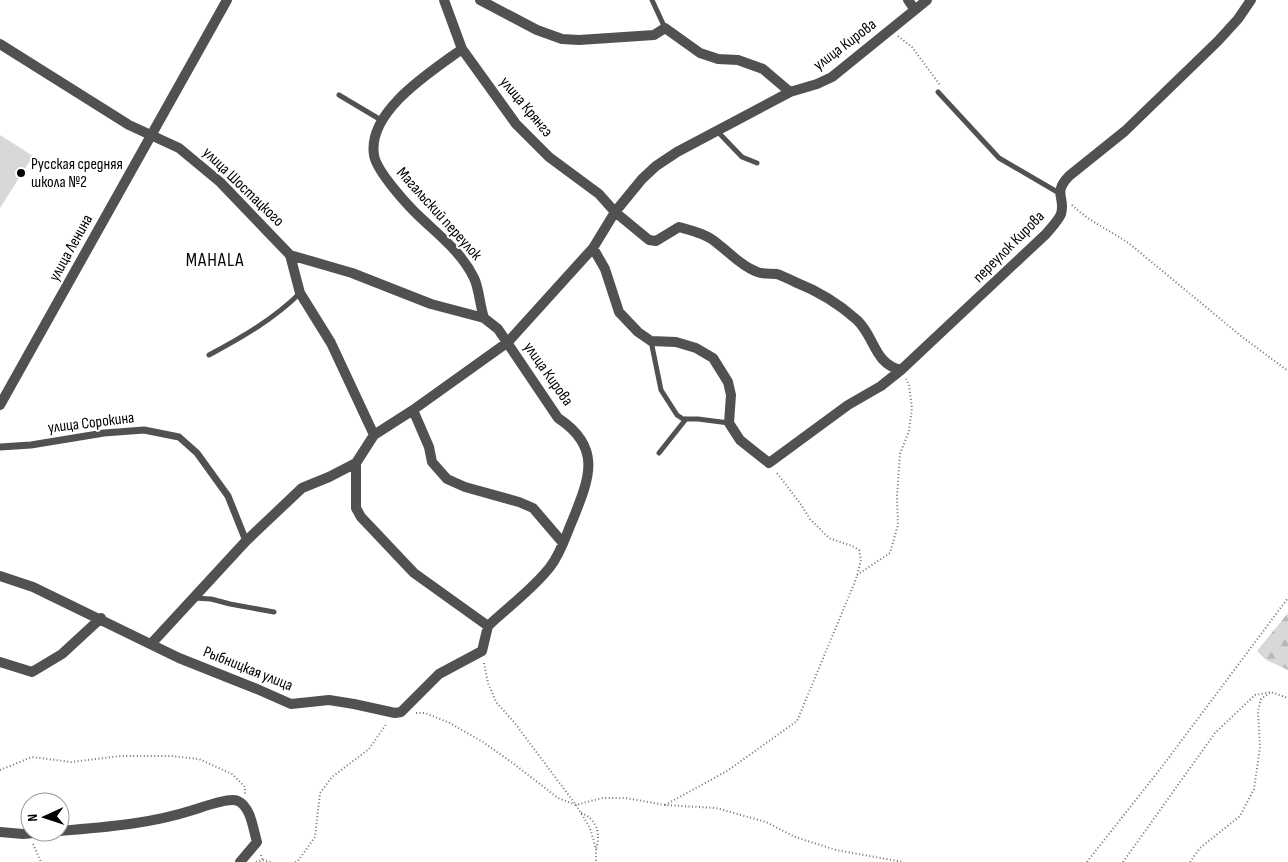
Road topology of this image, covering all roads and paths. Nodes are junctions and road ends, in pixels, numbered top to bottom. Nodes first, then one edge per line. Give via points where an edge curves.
1 (227, 0) edge
2 (444, 0) edge
3 (480, 0) edge
4 (652, 0) edge
5 (908, 0) edge
6 (927, 0) edge
7 (1251, 0) edge
8 (915, 10) junction
9 (665, 28) junction
10 (889, 31) junction
11 (0, 44) edge
12 (462, 49) junction
13 (790, 92) junction
14 (938, 92) dead end
15 (339, 95) dead end
16 (942, 97) junction
17 (381, 120) junction
18 (717, 131) junction
19 (151, 137) junction
20 (757, 163) dead end
21 (1059, 194) junction
22 (615, 212) junction
23 (593, 248) junction
24 (290, 255) junction
25 (300, 293) junction
26 (484, 318) junction
27 (651, 341) junction
28 (508, 342) junction
29 (209, 355) dead end
30 (901, 370) junction
31 (1288, 371) edge
32 (0, 405) edge
33 (413, 410) junction
34 (686, 419) junction
35 (730, 423) junction
36 (374, 435) junction
37 (0, 448) edge
38 (659, 453) dead end
39 (356, 462) junction
40 (768, 463) junction
41 (246, 541) junction
42 (563, 543) junction
43 (857, 575) junction
44 (0, 576) edge
45 (194, 598) junction
46 (1288, 598) edge
47 (274, 612) dead end
48 (101, 618) junction
49 (488, 626) junction
50 (150, 644) junction
51 (482, 651) junction
52 (0, 662) edge
53 (1271, 692) junction
54 (1288, 698) edge
55 (398, 712) junction
56 (0, 770) edge
57 (576, 805) junction
58 (665, 805) junction
59 (245, 806) junction
60 (581, 813) junction
61 (70, 830) edge
62 (0, 832) edge
63 (20, 833) edge
64 (31, 842) edge
65 (596, 849) junction
66 (41, 862) edge
67 (240, 862) edge
68 (256, 862) edge
69 (271, 862) edge
70 (295, 862) edge
71 (597, 862) edge
72 (903, 862) edge
73 (1087, 862) edge
74 (1123, 862) edge
75 (1190, 862) edge

1 - 19 street, улица Ленина
2 - 12 street, улица Крянгэ
3 - 9 street via 537,30 562,39 654,35
4 - 9 lane
5 - 8 street
6 - 8 street, улица Кирова
7 - 21 street via 1218,41 1125,131 1069,176
8 - 10 street, улица Кирова
9 - 13 street via 700,54 738,60 763,70
10 - 13 street, улица Кирова via 832,77
10 - 16 path via 912,47 940,84
11 - 19 street, улица Шостацкого
12 - 17 street, Магальский переулок via 414,84
12 - 22 street, улица Крянгэ via 516,124 549,157 599,194
13 - 18 street, улица Кирова
14 - 16 lane
15 - 17 lane
16 - 21 lane via 999,158
17 - 26 street, Магальский переулок via 374,140 378,167 421,218 464,260 475,279
18 - 20 lane via 742,157
18 - 22 street, улица Кирова via 656,166
19 - 24 street, улица Шостацкого via 179,148 220,182
19 - 32 street, улица Ленина
21 - 30 street, переулок Кирова via 1060,216 1046,234
21 - 31 path via 1082,216 1115,233
22 - 23 street, улица Кирова
22 - 30 street, улица Крянгэ via 649,240 656,241 679,228 700,233 756,272 778,274 828,298 859,323 884,363
23 - 27 street via 605,269 619,312
23 - 28 street, улица Кирова
24 - 25 street, улица Шостацкого
24 - 26 street via 352,273 431,304
25 - 29 lane via 288,306
25 - 36 street, улица Шостацкого via 331,343
26 - 28 street
27 - 34 lane via 661,390 677,415
27 - 35 street via 676,342 713,358 728,382
28 - 33 street
28 - 42 street, улица Кирова via 558,418 572,427 585,445 589,469 586,488
30 - 40 street, переулок Кирова
30 - 43 path via 909,385 912,408 909,431 900,454 898,525 890,553
33 - 36 street
33 - 42 street via 432,462 446,479 533,508
34 - 35 lane
34 - 38 lane
35 - 40 street via 740,440
36 - 39 street
37 - 41 street, улица Сорокина via 144,430 179,436 228,496
39 - 41 street via 302,488
39 - 49 street via 356,508 361,516 414,573
40 - 43 path via 810,519 829,538 859,550 861,560
41 - 45 street
42 - 49 street, улица Кирова via 549,568
43 - 58 path via 797,721 727,771
44 - 48 street, Рыбницкая улица via 33,586
45 - 47 lane
45 - 50 street
46 - 73 path
48 - 50 street, Рыбницкая улица
48 - 52 street via 62,654 32,672
49 - 51 street
50 - 55 street, Рыбницкая улица via 291,704 329,700
51 - 55 street via 439,674
51 - 57 path via 488,683 496,702
53 - 54 path
53 - 74 path via 1255,695 1215,733
53 - 75 path via 1262,699 1258,711 1260,747 1254,789 1240,816 1200,848
55 - 57 path via 425,713 450,723 483,742 558,798
55 - 70 path via 369,748 332,777 320,793 314,837
56 - 59 path via 32,757 71,762 121,756 199,759 232,774 245,787
57 - 58 path via 602,798
57 - 60 path
58 - 72 path via 716,808 766,822 795,837 836,850
59 - 61 street via 233,800 167,818
59 - 67 street via 257,842
60 - 65 path via 590,828
60 - 65 path via 596,824 599,839
62 - 63 street
64 - 66 path
65 - 71 path
68 - 69 path

